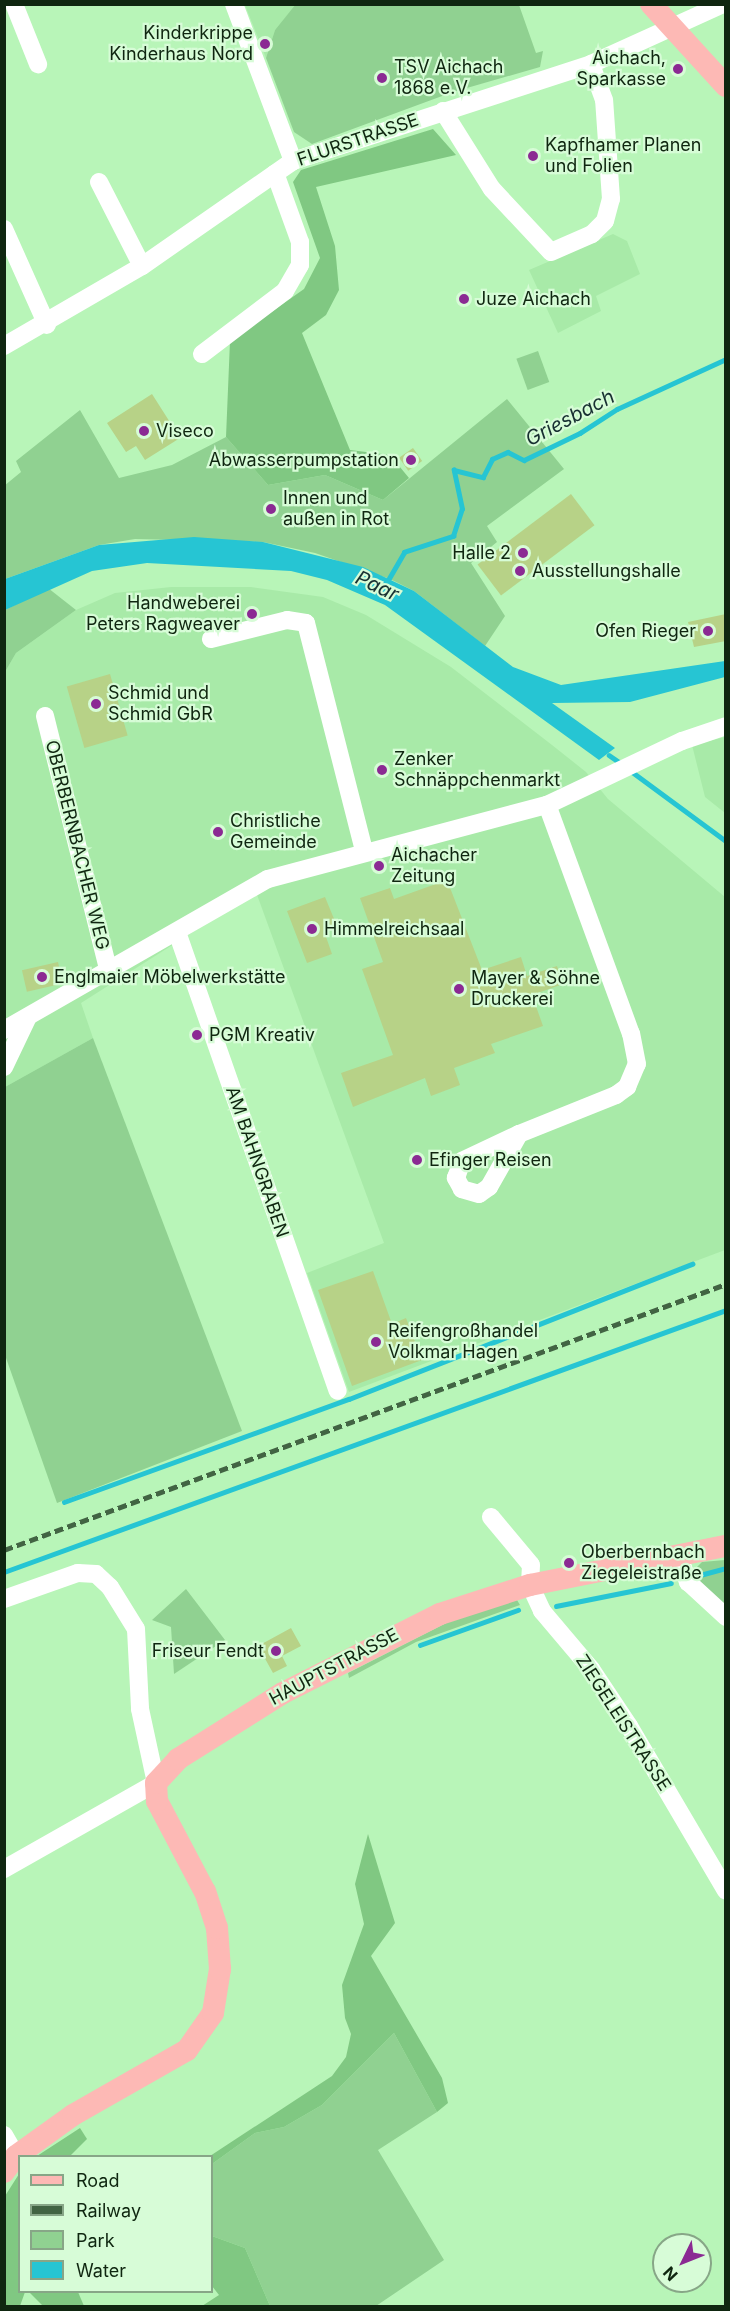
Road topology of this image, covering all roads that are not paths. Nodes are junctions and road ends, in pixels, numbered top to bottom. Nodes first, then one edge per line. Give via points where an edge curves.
1 (14, 4) edge
2 (234, 4) edge
3 (651, 4) edge
4 (721, 5) edge
5 (669, 30) junction
6 (38, 64) dead end
7 (591, 64) junction
8 (726, 86) edge
9 (443, 111) junction
10 (294, 161) junction
11 (275, 173) junction
12 (99, 182) dead end
13 (4, 229) edge
14 (142, 266) junction
15 (46, 325) junction
16 (4, 346) edge
17 (202, 354) dead end
18 (211, 639) dead end
19 (45, 716) dead end
20 (726, 726) edge
21 (547, 805) junction
22 (364, 851) junction
23 (177, 932) junction
24 (109, 973) junction
25 (27, 1019) junction
26 (4, 1030) edge
27 (4, 1067) edge
28 (519, 1134) dead end
29 (338, 1391) dead end
30 (491, 1517) dead end
31 (726, 1546) edge
32 (679, 1556) junction
33 (530, 1585) junction
34 (4, 1599) edge
35 (726, 1617) edge
36 (156, 1782) junction
37 (717, 1865) edge
38 (4, 1869) edge
39 (726, 1891) edge
40 (4, 2135) edge
41 (19, 2155) edge
42 (8, 2163) edge

1 - 6 street
2 - 10 street
3 - 5 main road
4 - 5 street, FLURSTRASSE
5 - 7 street, FLURSTRASSE
5 - 8 main road
7 - 9 street, FLURSTRASSE
7 - 9 street, FLURSTRASSE via 604,100 611,199 605,221 592,234 551,252 492,189
9 - 10 street, FLURSTRASSE
10 - 11 street, FLURSTRASSE
11 - 14 street, FLURSTRASSE
11 - 17 street, FLURSTRASSE via 300,242 298,272 285,291
12 - 14 street
13 - 15 street
14 - 15 street, FLURSTRASSE
15 - 16 street, FLURSTRASSE
18 - 22 street via 286,620 306,623
19 - 24 street, OBERBERNBACHER WEG
20 - 21 street, OBERBERNBACHER WEG
21 - 22 street, OBERBERNBACHER WEG
21 - 28 street via 631,1034 637,1064 627,1087 616,1095
22 - 23 street, OBERBERNBACHER WEG via 268,879
23 - 24 street, OBERBERNBACHER WEG
23 - 29 street, AM BAHNGRABEN
24 - 25 street, OBERBERNBACHER WEG
25 - 26 street, OBERBERNBACHER WEG
25 - 27 street
30 - 33 street via 531,1565
31 - 32 main road, HAUPTSTRASSE
32 - 33 main road, HAUPTSTRASSE
32 - 35 street via 688,1582
33 - 36 main road, HAUPTSTRASSE via 433,1617 330,1668 204,1740
33 - 37 street, ZIEGELEISTRASSE via 542,1611 591,1669 638,1738
34 - 36 street via 78,1573 96,1575 110,1587 136,1629 140,1709
36 - 38 street, HAUPTSTRASSE
36 - 41 main road via 164,1817 206,1892 217,1928 220,1969 213,2013 200,2036 172,2061 73,2115
37 - 39 street, ZIEGELEISTRASSE
40 - 42 street

